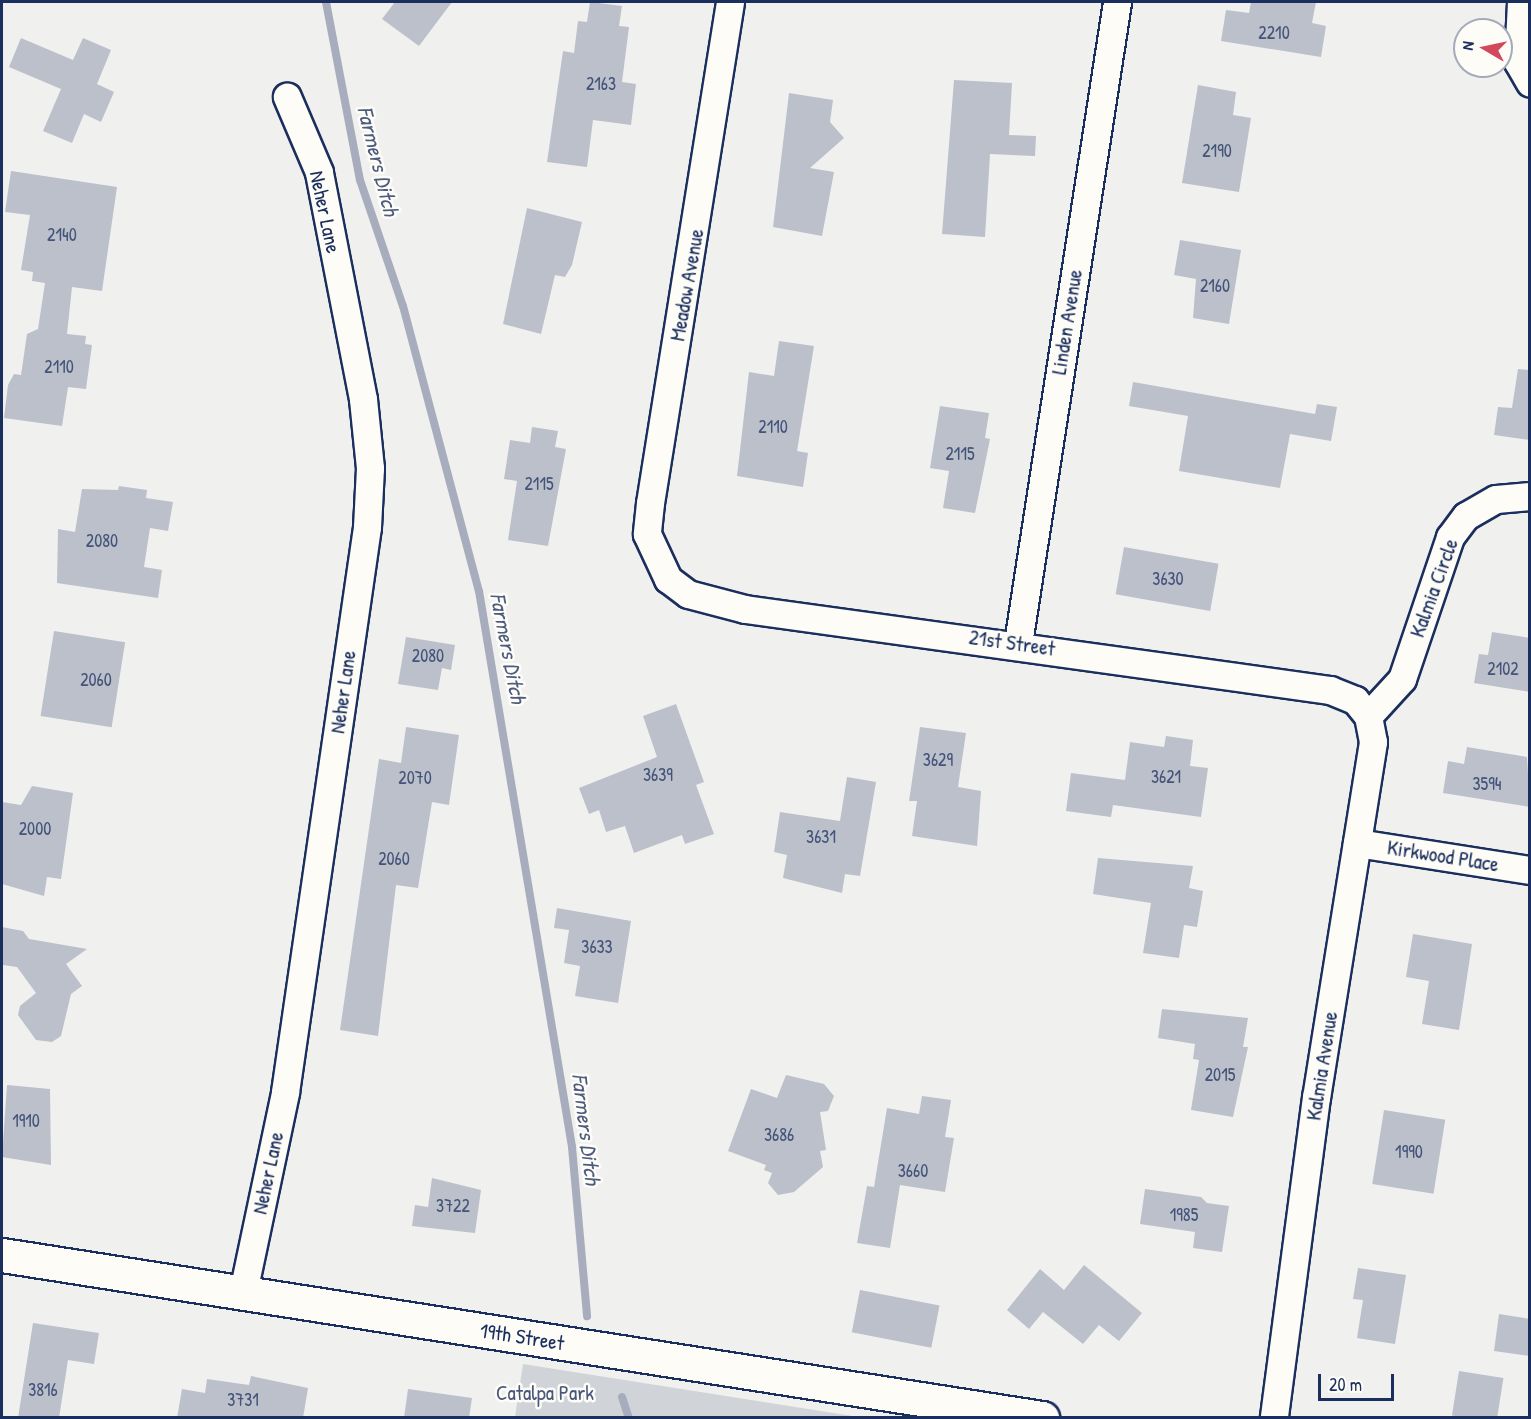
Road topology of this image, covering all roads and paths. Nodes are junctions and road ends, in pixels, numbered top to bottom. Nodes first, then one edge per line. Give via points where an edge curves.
1 (730, 2) edge
2 (1117, 2) edge
3 (1521, 2) edge
4 (1530, 83) edge
5 (287, 97) dead end
6 (1530, 496) edge
7 (658, 566) joint
8 (1018, 643) junction
9 (1368, 716) junction
10 (1357, 843) junction
11 (1530, 870) edge
12 (2, 1255) edge
13 (243, 1292) junction
14 (1042, 1418) edge
15 (1274, 1418) edge

1 - 7 street, Meadow Avenue via 646,534
2 - 8 street, Linden Avenue
3 - 4 street via 1518,62
5 - 13 street, Neher Lane via 318,172 363,399 370,468 367,527 285,1092
6 - 9 street, Kalmia Circle via 1496,499 1466,516 1450,537 1402,679
7 - 8 street, 21st Street via 688,594 745,609
8 - 9 street, 21st Street via 1330,690 1355,700
9 - 10 street, Kalmia Avenue via 1373,741
10 - 11 street, Kirkwood Place
10 - 15 street, Kalmia Avenue via 1316,1097
12 - 13 street, 19th Street
13 - 14 street, 19th Street

